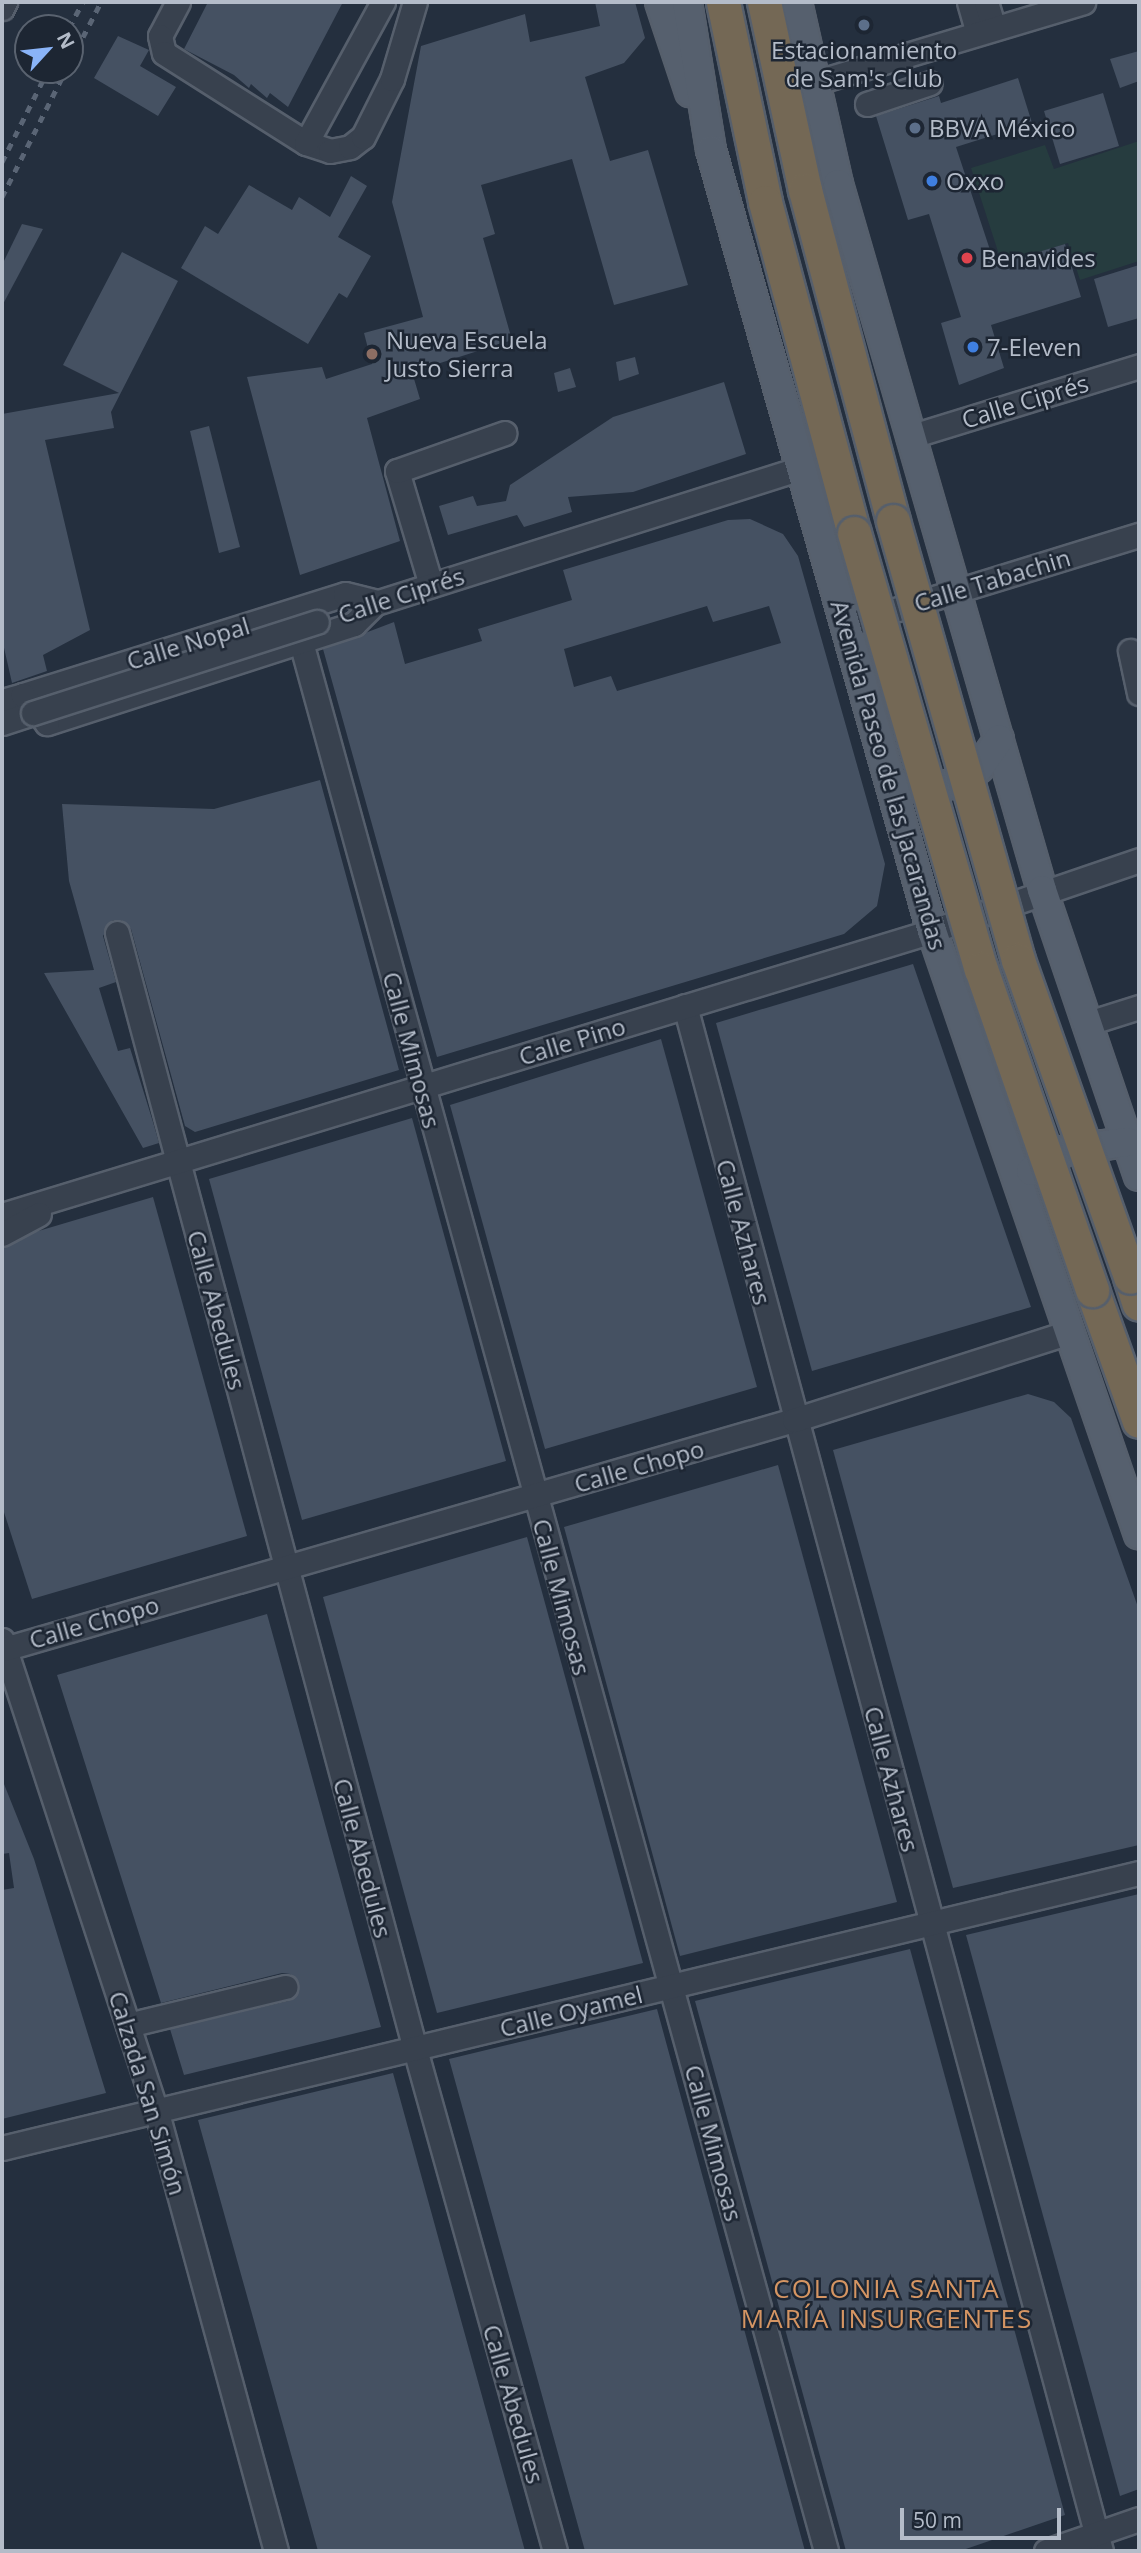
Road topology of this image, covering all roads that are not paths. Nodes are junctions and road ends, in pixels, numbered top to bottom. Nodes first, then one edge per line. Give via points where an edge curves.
1 (5, 2) edge
2 (178, 2) edge
3 (383, 2) edge
4 (415, 2) edge
5 (660, 2) edge
6 (687, 2) edge
7 (723, 2) edge
8 (764, 2) edge
9 (797, 2) edge
10 (969, 2) edge
11 (986, 2) edge
12 (1083, 2) edge
13 (2, 8) edge
14 (986, 31) junction
15 (817, 82) junction
16 (930, 83) dead end
17 (867, 104) dead end
18 (306, 143) junction
19 (711, 150) junction
20 (1139, 366) edge
21 (505, 433) dead end
22 (912, 436) junction
23 (801, 468) junction
24 (1139, 536) edge
25 (431, 585) junction
26 (956, 590) junction
27 (376, 603) junction
28 (846, 625) junction
29 (301, 642) junction
30 (1130, 651) dead end
31 (1139, 693) edge
32 (12, 698) edge
33 (2, 723) edge
34 (999, 739) junction
35 (888, 775) junction
36 (1139, 860) edge
37 (1042, 890) junction
38 (932, 931) junction
39 (117, 933) dead end
40 (685, 1006) junction
41 (1139, 1007) edge
42 (1085, 1024) junction
43 (421, 1087) junction
44 (1133, 1141) edge
45 (177, 1163) junction
46 (1139, 1176) edge
47 (1021, 1190) junction
48 (49, 1202) junction
49 (8, 1209) edge
50 (2, 1234) edge
51 (1135, 1290) edge
52 (1070, 1332) junction
53 (794, 1420) junction
54 (1139, 1421) edge
55 (535, 1496) junction
56 (1139, 1535) edge
57 (285, 1566) junction
58 (3, 1645) edge
59 (1139, 1873) edge
60 (932, 1922) junction
61 (285, 1987) dead end
62 (671, 1987) junction
63 (128, 2025) junction
64 (415, 2049) junction
65 (156, 2113) junction
66 (2, 2148) edge
67 (1139, 2519) edge
68 (1099, 2542) edge
69 (276, 2551) edge
70 (555, 2551) edge
71 (826, 2551) edge
72 (1046, 2551) edge

1 - 13 street
2 - 18 street via 160,36 164,53
3 - 18 street
4 - 18 street via 392,79 363,137 340,151
5 - 19 main road
6 - 19 main road, Avenida Paseo de las Jacarandas
7 - 54 highway, bridge via 762,189 854,533 981,969
8 - 51 highway, bridge via 805,190 893,521 1015,948
9 - 15 main road
10 - 14 street
11 - 14 street
12 - 14 street
14 - 15 street
15 - 22 main road via 838,184
16 - 17 street
19 - 23 main road, Avenida Paseo de las Jacarandas
20 - 22 street, Calle Ciprés
21 - 25 street via 397,471
22 - 26 main road
23 - 25 street, Calle Ciprés
23 - 28 main road, Avenida Paseo de las Jacarandas
24 - 26 street, Calle Tabachin
25 - 27 street, Calle Ciprés
26 - 28 street, Calle Tabachin
26 - 34 main road
27 - 29 street via 354,624
27 - 32 street, Calle Nopal via 345,594
27 - 33 street, Calle Ciprés, bridge
28 - 35 main road, Avenida Paseo de las Jacarandas
29 - 32 street via 47,723
29 - 43 street, Calle Mimosas
30 - 31 street
34 - 35 main road via 979,768 951,786 918,788
34 - 37 main road
35 - 38 main road, Avenida Paseo de las Jacarandas
36 - 37 street, Calle Pino
37 - 38 street, Calle Pino
37 - 42 main road
38 - 40 street, Calle Pino
38 - 47 main road, Avenida Paseo de las Jacarandas
39 - 45 street, Calle Abedules
40 - 43 street, Calle Pino
40 - 53 street, Calle Azhares
41 - 42 street
42 - 44 main road
43 - 45 street, Calle Pino
43 - 55 street, Calle Mimosas
44 - 46 main road
44 - 47 main road via 1067,1150 1029,1173
45 - 48 street, Calle Pino
45 - 57 street, Calle Abedules
47 - 52 main road, Avenida Paseo de las Jacarandas
48 - 49 street, Calle Pino
48 - 50 street via 36,1218
52 - 53 street, Calle Chopo
52 - 56 main road, Avenida Paseo de las Jacarandas
53 - 55 street, Calle Chopo
53 - 60 street, Calle Azhares
55 - 57 street, Calle Chopo
55 - 62 street, Calle Mimosas
57 - 58 street, Calle Chopo
57 - 64 street, Calle Abedules
58 - 63 street, Calzada San Simón
59 - 60 street, Calle Oyamel
60 - 62 street, Calle Oyamel
60 - 68 street, Calle Azhares
61 - 63 street
62 - 64 street, Calle Oyamel
62 - 71 street, Calle Mimosas
63 - 65 street, Calzada San Simón
64 - 65 street, Calle Oyamel
64 - 70 street, Calle Abedules
65 - 66 street, Calle Oyamel
65 - 69 street, Calzada San Simón
67 - 68 street
68 - 72 street

